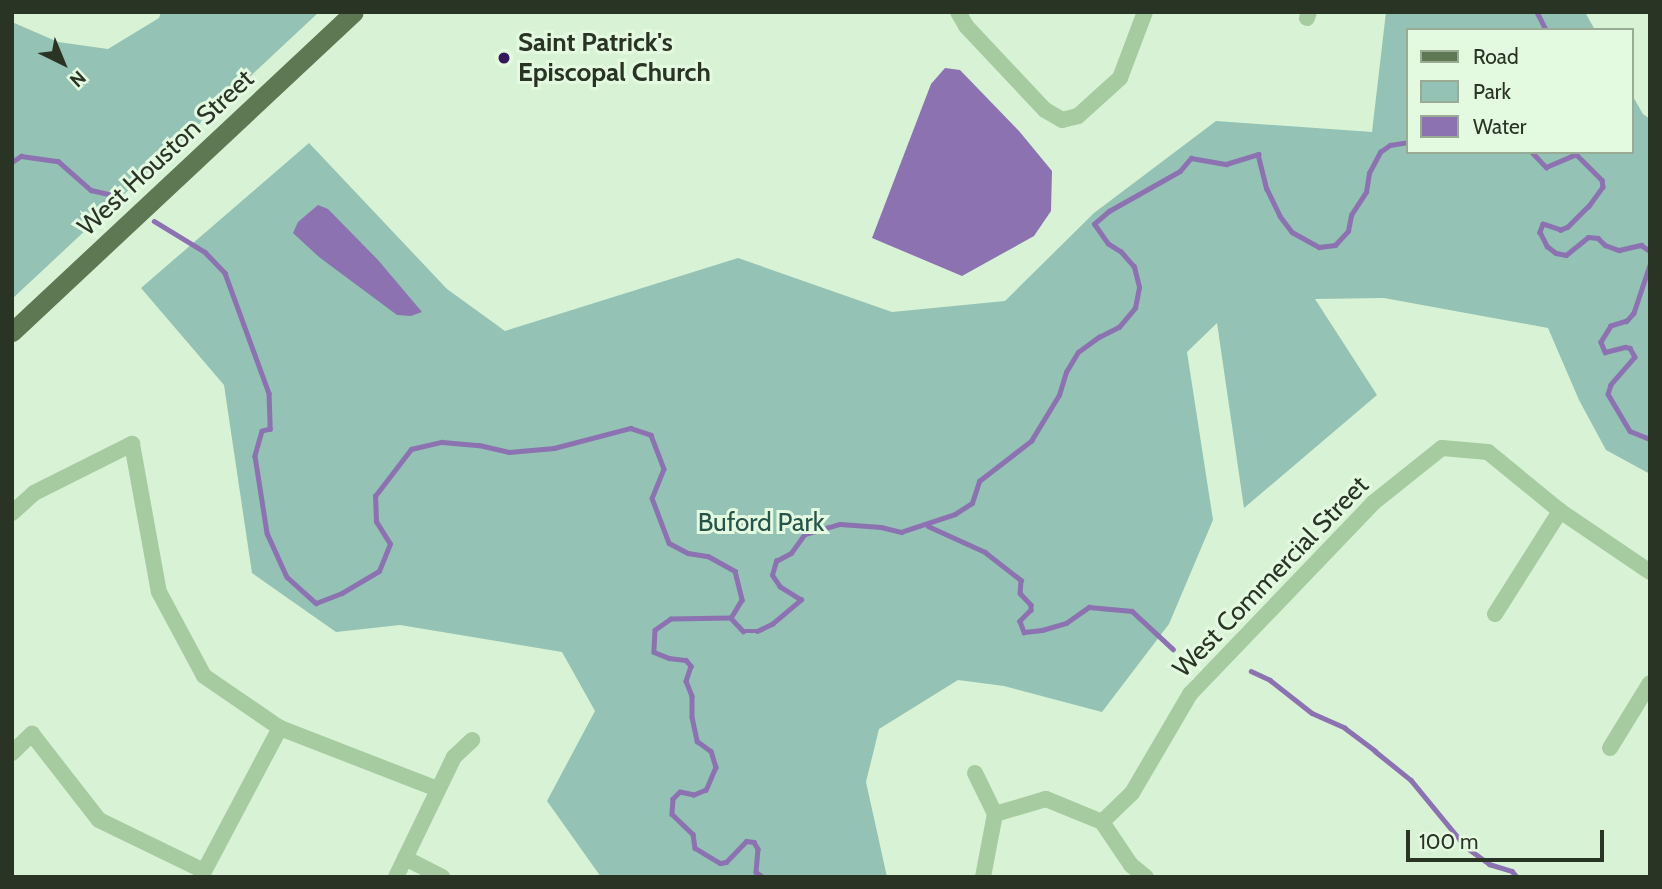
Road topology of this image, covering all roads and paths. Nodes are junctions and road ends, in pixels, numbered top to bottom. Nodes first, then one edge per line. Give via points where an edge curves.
1 (354, 12) edge
2 (958, 12) edge
3 (1145, 12) edge
4 (12, 332) edge
5 (1560, 511) junction
6 (12, 513) edge
7 (1650, 572) edge
8 (1495, 614) dead end
9 (1650, 683) edge
10 (279, 727) junction
11 (472, 740) dead end
12 (1610, 748) dead end
13 (12, 753) edge
14 (975, 773) dead end
15 (437, 789) junction
16 (995, 814) junction
17 (1102, 822) junction
18 (405, 858) junction
19 (202, 874) edge
20 (396, 877) edge
21 (442, 877) edge
22 (983, 877) edge
23 (1146, 877) edge

1 - 4 main road, West Houston Street
2 - 3 street via 1045,110 1062,120 1078,116 1120,78
5 - 7 street
5 - 8 street
5 - 17 street, West Commercial Street via 1488,452 1442,448 1373,503 1190,694 1132,793
6 - 10 street via 34,493 132,444 159,592 204,676
9 - 12 street
10 - 15 street
10 - 19 street
11 - 15 street via 454,757
13 - 19 street via 32,734 99,820
14 - 16 street
15 - 18 street
16 - 17 street via 1046,799
16 - 22 street
17 - 23 street via 1131,865
18 - 20 street
18 - 21 street

